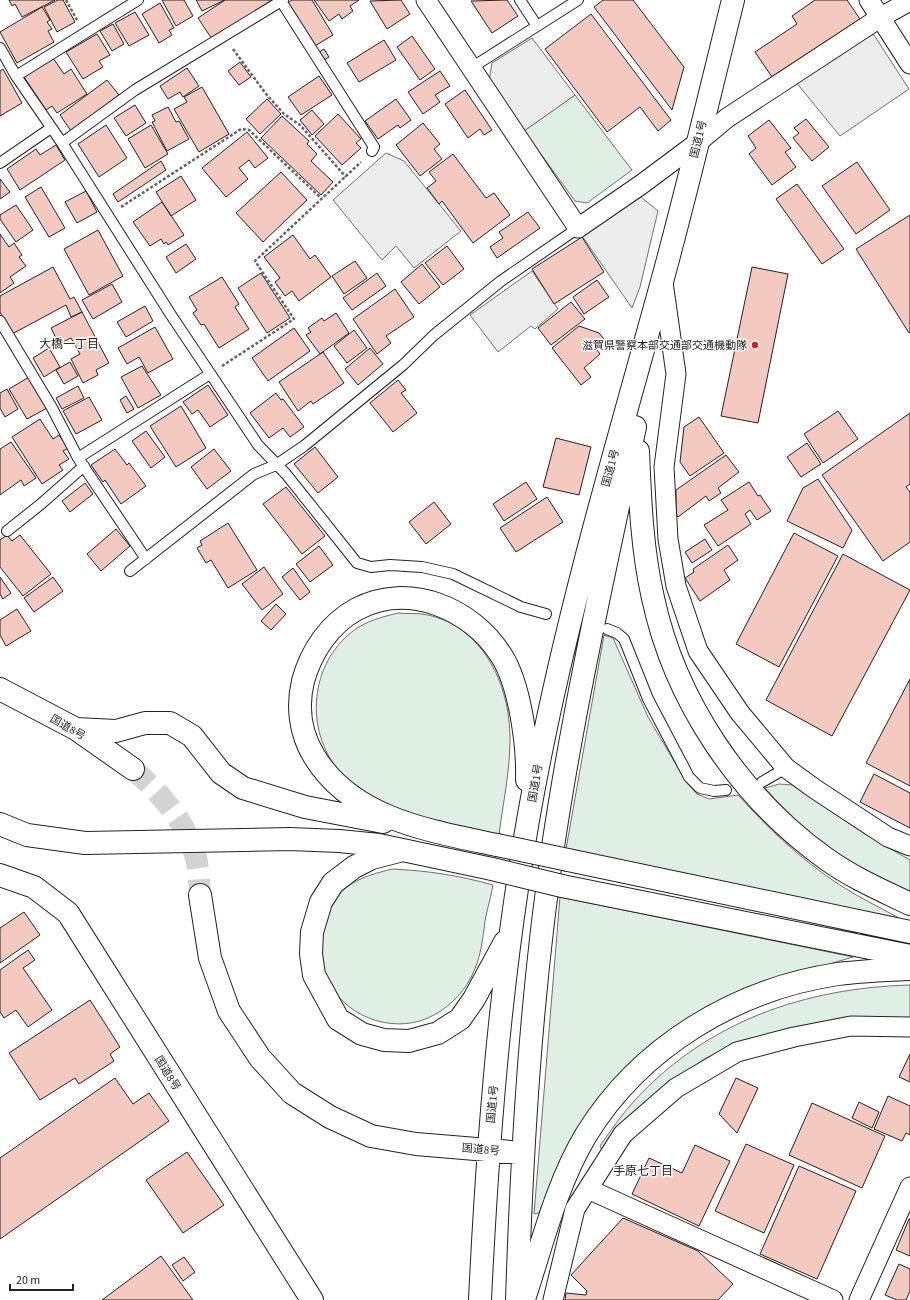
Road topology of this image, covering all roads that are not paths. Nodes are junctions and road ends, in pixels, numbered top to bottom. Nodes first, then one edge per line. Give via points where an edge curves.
1 (138, 0) edge
2 (426, 0) edge
3 (520, 0) edge
4 (578, 0) edge
5 (733, 0) edge
6 (868, 0) edge
7 (282, 1) edge
8 (910, 1) edge
9 (881, 17) junction
10 (537, 26) junction
11 (0, 48) edge
12 (910, 64) edge
13 (471, 68) junction
14 (16, 76) junction
15 (51, 128) junction
16 (62, 143) junction
17 (697, 143) junction
18 (372, 152) road end
19 (0, 163) edge
20 (578, 228) junction
21 (663, 278) junction
22 (0, 321) edge
23 (210, 374) junction
24 (636, 420) junction
25 (81, 462) junction
26 (276, 466) junction
27 (7, 531) dead end
28 (146, 559) junction
29 (130, 571) dead end
30 (546, 614) dead end
31 (607, 630) dead end
32 (0, 689) edge
33 (76, 729) junction
34 (786, 768) junction
35 (133, 769) tunnel mouth
36 (762, 782) dead end
37 (726, 790) dead end
38 (0, 824) edge
39 (428, 830) junction
40 (524, 841) junction
41 (910, 846) edge
42 (426, 854) junction
43 (0, 875) edge
44 (200, 895) tunnel mouth
45 (910, 904) edge
46 (511, 929) junction
47 (910, 932) edge
48 (910, 956) edge
49 (910, 969) edge
50 (910, 1027) edge
51 (488, 1150) junction
52 (523, 1153) junction
53 (910, 1187) edge
54 (588, 1189) junction
55 (312, 1300) edge
56 (480, 1300) edge
57 (517, 1300) edge
58 (523, 1300) edge
59 (553, 1300) edge
60 (833, 1300) edge
61 (859, 1300) edge

1 - 14 lane
2 - 13 street
3 - 10 lane
4 - 10 lane
5 - 17 highway, 国道1号
6 - 9 street
7 - 16 lane via 136,90
7 - 18 lane via 374,147
8 - 9 street
9 - 12 street
9 - 17 street via 727,118
10 - 13 lane
11 - 14 lane
13 - 20 street
14 - 15 lane
15 - 16 lane
15 - 19 lane
16 - 23 lane
17 - 20 street
17 - 21 highway, 国道1号
20 - 26 lane via 501,281 434,335 403,365
21 - 24 highway, 国道1号
21 - 34 street via 676,374 664,466 668,540 676,586 698,651 740,713
21 - 40 highway, 国道1号 via 582,572 543,739
22 - 25 lane via 48,400
23 - 25 lane
23 - 26 lane via 258,445
24 - 45 highway via 640,501 653,598 665,643 682,687 705,728 758,798 788,828 826,858 868,884
24 - 52 highway, 国道1号 via 585,660 554,840 534,1007
25 - 27 lane via 42,504
25 - 28 lane
26 - 28 lane via 254,474
26 - 30 lane via 286,474 357,563 372,567 390,564 422,567 453,574 521,607
28 - 29 lane
31 - 37 lane via 617,633 624,639 648,699 689,777 700,788
32 - 33 highway, 国道8号
33 - 35 highway, 国道8号
33 - 39 highway via 116,731 145,723 170,723 192,736 221,773 243,788 305,808
34 - 36 lane
34 - 41 street via 888,836
38 - 42 highway via 27,835 85,843 290,839 379,845
39 - 40 highway via 378,812 336,785 321,768 308,745 300,719 300,693 307,667 318,644 337,624 357,610 377,602 400,598 427,600 450,608 485,635 501,655 519,704 525,740 527,774
39 - 47 highway, bridge
40 - 46 highway, 国道1号
42 - 46 highway via 396,851 372,858 354,867 333,883 321,902 312,932 311,954 314,975 338,1019 362,1034 384,1040 409,1041 438,1033 460,1019 474,999
42 - 48 highway, bridge via 562,886
43 - 55 highway, 国道8号 via 34,887 68,913
44 - 51 highway, 国道8号 via 210,958 229,1011 260,1058 292,1093 330,1117 371,1136 416,1144
46 - 51 highway, 国道1号
49 - 58 highway via 837,974 796,983 755,996 716,1013 676,1037 641,1067 612,1099 586,1135 566,1174
50 - 54 street via 851,1026 794,1036 737,1052 676,1088 623,1134
51 - 52 highway, 国道8号
51 - 56 highway, 国道1号
52 - 57 highway, 国道1号
53 - 61 street
54 - 59 street via 575,1209
54 - 60 street

